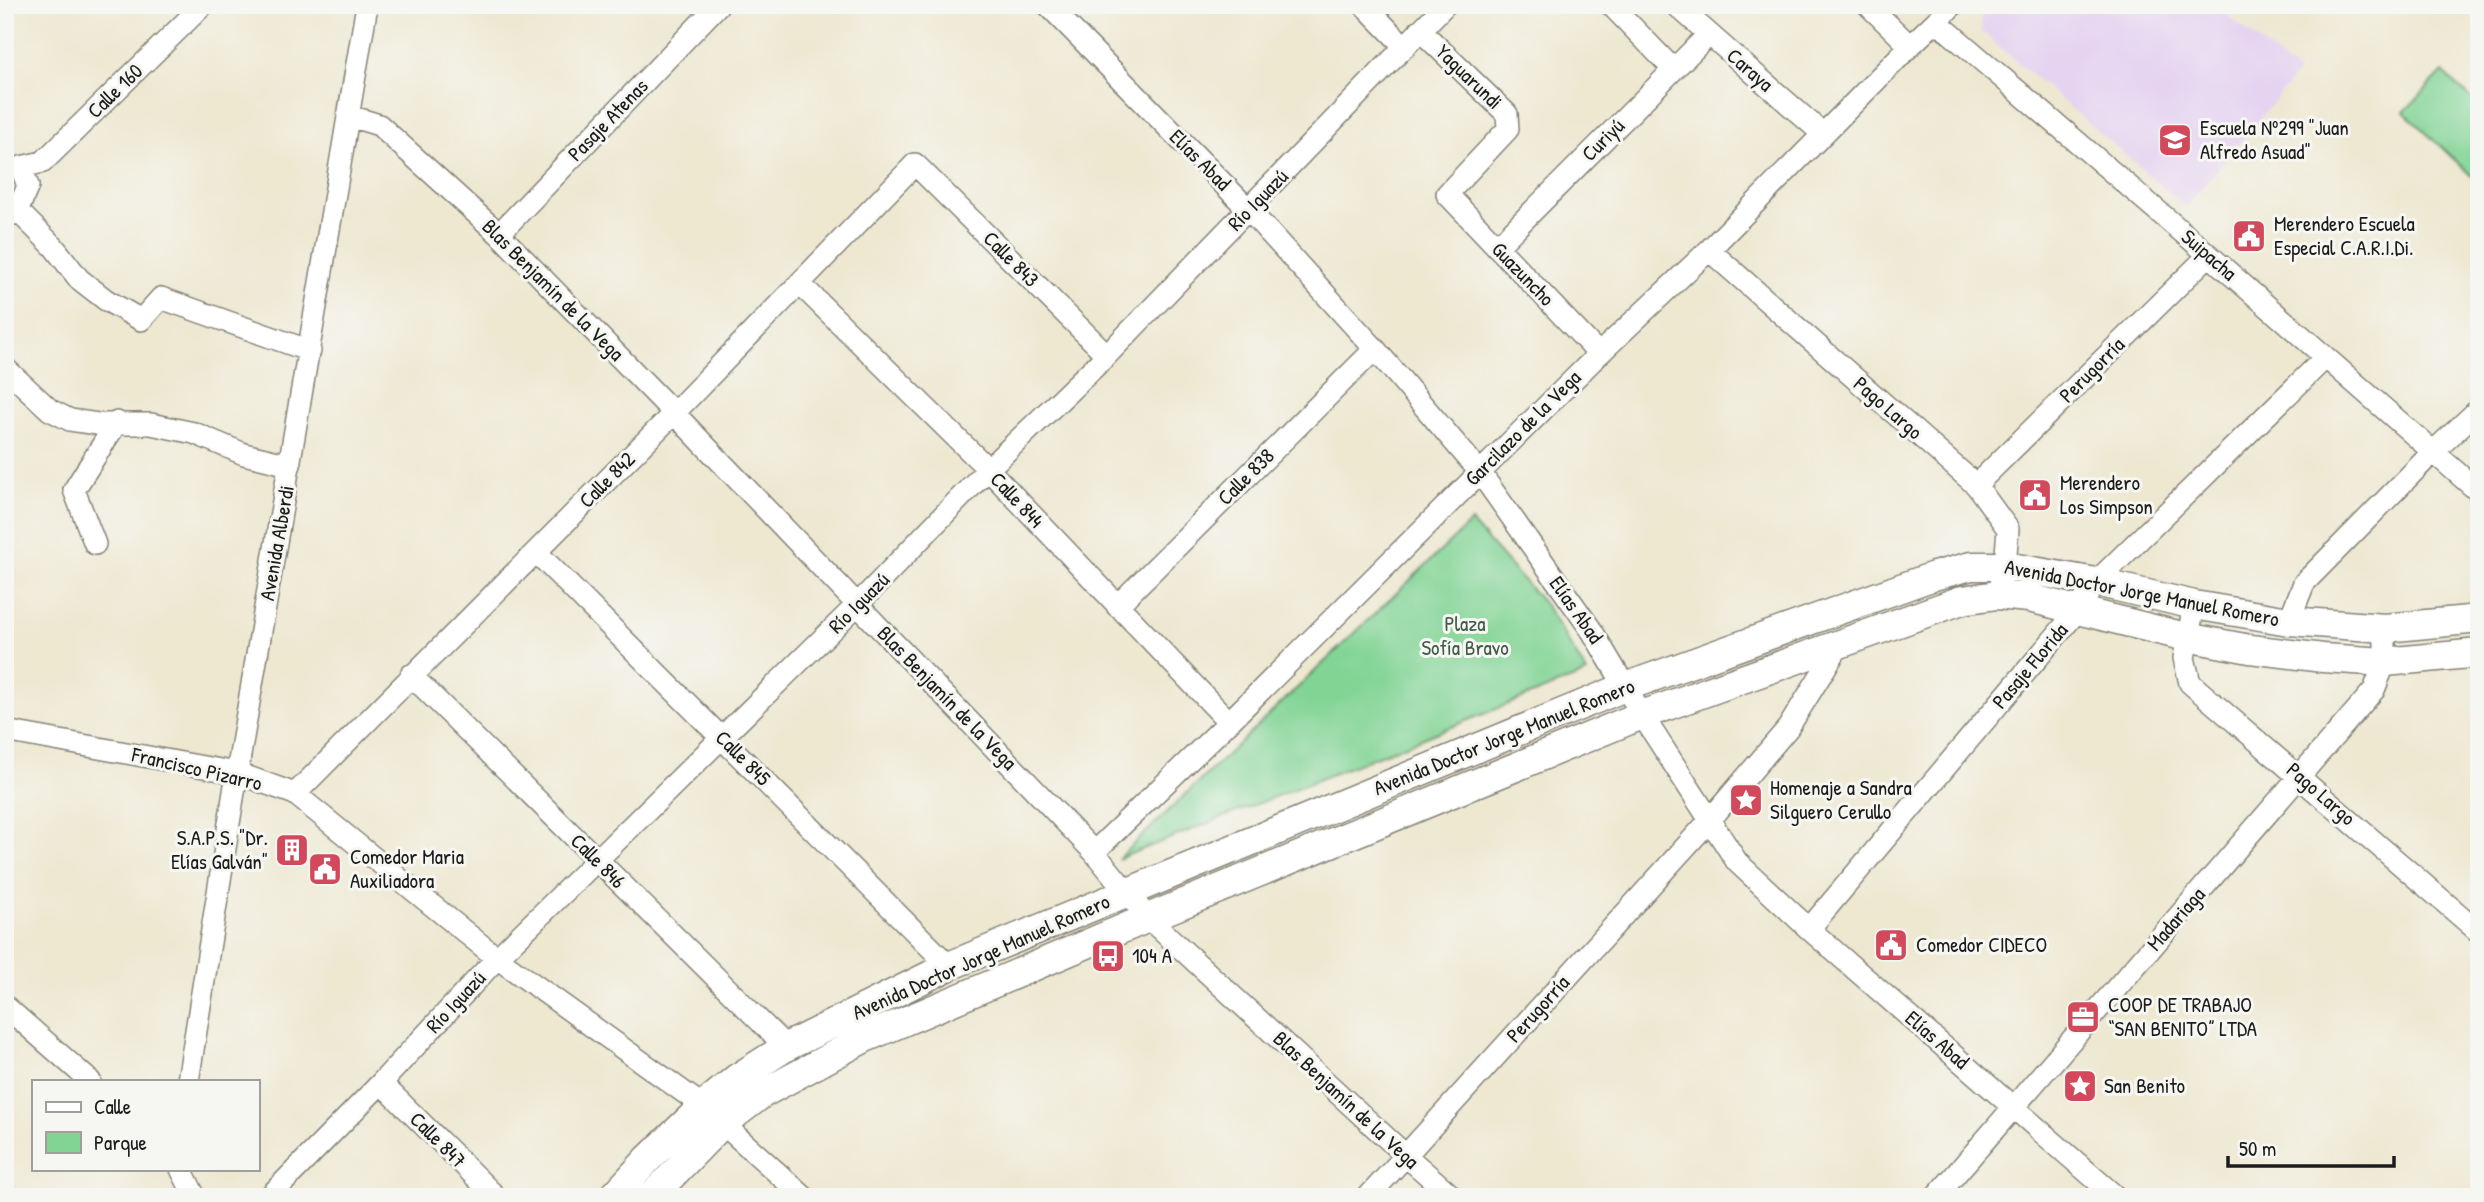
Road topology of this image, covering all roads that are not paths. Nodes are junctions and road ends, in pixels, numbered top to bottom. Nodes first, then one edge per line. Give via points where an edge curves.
1 (204, 5) edge
2 (367, 5) edge
3 (718, 5) edge
4 (1048, 5) edge
5 (1364, 5) edge
6 (1445, 5) edge
7 (1611, 5) edge
8 (1676, 5) edge
9 (1868, 5) edge
10 (1953, 5) edge
11 (1936, 21) junction
12 (1420, 30) junction
13 (1709, 34) junction
14 (1910, 46) junction
15 (1405, 47) junction
16 (1674, 69) junction
17 (350, 116) junction
18 (1824, 134) junction
19 (13, 163) edge
20 (915, 164) joint
21 (1447, 194) joint
22 (1248, 209) junction
23 (11, 214) edge
24 (499, 234) junction
25 (1497, 247) junction
26 (1709, 250) junction
27 (2208, 255) junction
28 (800, 284) junction
29 (1375, 349) junction
30 (310, 351) junction
31 (1599, 354) junction
32 (1107, 355) junction
33 (2325, 358) junction
34 (5, 368) edge
35 (2479, 409) edge
36 (674, 413) junction
37 (117, 422) junction
38 (2432, 452) junction
39 (290, 465) junction
40 (988, 469) junction
41 (1479, 471) junction
42 (1976, 485) junction
43 (2479, 492) edge
44 (95, 544) dead end
45 (536, 552) junction
46 (2005, 566) junction
47 (2096, 582) junction
48 (1997, 595) junction
49 (858, 605) junction
50 (2194, 605) junction
51 (1117, 606) junction
52 (2078, 610) junction
53 (2479, 619) edge
54 (2289, 621) junction
55 (2385, 628) junction
56 (2186, 637) junction
57 (1840, 644) junction
58 (2479, 653) edge
59 (2385, 662) junction
60 (411, 675) junction
61 (1625, 687) junction
62 (1642, 715) junction
63 (1229, 722) junction
64 (5, 731) edge
65 (723, 738) junction
66 (237, 773) junction
67 (2300, 776) junction
68 (295, 794) junction
69 (1709, 821) junction
70 (1094, 852) junction
71 (598, 861) junction
72 (1127, 891) junction
73 (1148, 918) junction
74 (1809, 929) junction
75 (2479, 932) edge
76 (497, 958) junction
77 (949, 966) junction
78 (5, 1006) edge
79 (786, 1046) junction
80 (89, 1080) edge
81 (188, 1080) edge
82 (382, 1083) junction
83 (2013, 1106) junction
84 (712, 1115) junction
85 (1405, 1156) junction
86 (182, 1170) edge
87 (195, 1197) edge
88 (270, 1197) edge
89 (496, 1197) edge
90 (613, 1197) edge
91 (650, 1197) edge
92 (804, 1197) edge
93 (1368, 1197) edge
94 (1453, 1197) edge
95 (1936, 1197) edge
96 (2116, 1197) edge

1 - 19 street, Calle 160 via 43,162
2 - 17 street, Avenida Alberdi
3 - 24 street, Pasaje Atenas
4 - 22 street, Elías Abad
5 - 15 street
6 - 12 street, Río Iguazú
7 - 16 street
8 - 13 street, Caraya
9 - 14 street
10 - 11 street, Garcilazo de la Vega
11 - 14 street, Garcilazo de la Vega
11 - 27 street, Suipacha
12 - 15 street, Río Iguazú
12 - 21 street, Yaguarundi via 1507,114 1508,129
13 - 16 street, Curiyú
13 - 18 street, Caraya
14 - 18 street, Garcilazo de la Vega
15 - 22 street, Río Iguazú
16 - 25 street, Curiyú
17 - 24 street, Blas Benjamín de la Vega via 379,125
17 - 30 street, Avenida Alberdi
18 - 26 street, Garcilazo de la Vega
19 - 23 street via 28,186
20 - 28 street, Calle 842
20 - 32 street, Calle 843
21 - 25 street, Guazuncho
22 - 29 street, Elías Abad
22 - 32 street, Río Iguazú
23 - 30 street via 54,247 79,279 141,320 161,298
24 - 36 street, Blas Benjamín de la Vega
25 - 31 street, Guazuncho
26 - 31 street, Garcilazo de la Vega
26 - 42 street, Pago Largo
27 - 33 street, Suipacha
27 - 42 street, Perugorría
28 - 36 street, Calle 842
28 - 40 street, Calle 844
29 - 41 street, Elías Abad
29 - 51 street, Calle 838
30 - 39 street, Avenida Alberdi
31 - 41 street, Garcilazo de la Vega
32 - 40 street, Río Iguazú
33 - 38 street, Suipacha
33 - 47 street, Pasaje Florida
34 - 37 street via 50,410 70,420
35 - 38 street
36 - 45 street, Calle 842
36 - 49 street, Blas Benjamín de la Vega
37 - 39 street via 194,433 244,454
37 - 44 street via 74,489
38 - 43 street, Suipacha
38 - 54 street via 2304,583
39 - 66 street, Avenida Alberdi
40 - 49 street, Río Iguazú
40 - 51 street, Calle 844
41 - 61 street, Elías Abad via 1592,631
41 - 63 street, Garcilazo de la Vega
42 - 46 street, Pago Largo via 2008,529
45 - 60 street, Calle 842
45 - 65 street, Calle 845
46 - 47 main road, Avenida Doctor Jorge Manuel Romero
46 - 48 street, Pago Largo
46 - 61 main road, Avenida Doctor Jorge Manuel Romero via 1971,566 1934,576
47 - 50 main road, Avenida Doctor Jorge Manuel Romero
47 - 52 street, Pasaje Florida
48 - 52 main road, Avenida Doctor Jorge Manuel Romero
48 - 57 main road, Avenida Doctor Jorge Manuel Romero via 1962,600
49 - 65 street, Río Iguazú
49 - 70 street, Blas Benjamín de la Vega
50 - 54 main road, Avenida Doctor Jorge Manuel Romero
50 - 56 street, Pago Largo
51 - 63 street, Calle 844
52 - 56 main road, Avenida Doctor Jorge Manuel Romero
52 - 74 street, Pasaje Florida
53 - 55 main road, Avenida Doctor Jorge Manuel Romero
54 - 55 main road, Avenida Doctor Jorge Manuel Romero
55 - 59 street, Madariaga
56 - 59 main road, Avenida Doctor Jorge Manuel Romero
56 - 67 street, Pago Largo via 2184,658 2190,683
57 - 62 main road, Avenida Doctor Jorge Manuel Romero
57 - 69 street, Perugorría via 1788,728
58 - 59 main road, Avenida Doctor Jorge Manuel Romero
59 - 67 street, Madariaga via 2374,690
60 - 68 street, Calle 842
60 - 71 street, Calle 846
61 - 62 street, Elías Abad
61 - 72 main road, Avenida Doctor Jorge Manuel Romero
62 - 69 street, Elías Abad
62 - 73 main road, Avenida Doctor Jorge Manuel Romero
63 - 70 street, Garcilazo de la Vega
64 - 66 street, Francisco Pizarro
65 - 71 street, Río Iguazú
65 - 77 street, Calle 845
66 - 68 street, Francisco Pizarro
66 - 81 street, Avenida Alberdi
67 - 75 street, Pago Largo
67 - 83 street, Madariaga
68 - 76 street, Francisco Pizarro
69 - 74 street, Elías Abad via 1737,862
69 - 85 street, Perugorría
70 - 72 street, Blas Benjamín de la Vega
71 - 76 street, Río Iguazú
71 - 79 street, Calle 846
72 - 73 street, Blas Benjamín de la Vega
72 - 77 main road, Avenida Doctor Jorge Manuel Romero
73 - 84 main road, Avenida Doctor Jorge Manuel Romero via 865,1038 762,1094
73 - 85 street, Blas Benjamín de la Vega
74 - 83 street, Elías Abad
76 - 82 street, Río Iguazú
76 - 84 street, Francisco Pizarro
77 - 79 main road, Avenida Doctor Jorge Manuel Romero
78 - 80 street
79 - 84 main road, Avenida Doctor Jorge Manuel Romero via 737,1079
82 - 88 street, Río Iguazú
82 - 89 street, Calle 847
83 - 95 street, Madariaga
83 - 96 street, Elías Abad
84 - 90 main road, Avenida Doctor Jorge Manuel Romero via 648,1159
84 - 91 main road, Avenida Doctor Jorge Manuel Romero
84 - 92 street, Francisco Pizarro
85 - 93 street, Perugorría
85 - 94 street, Blas Benjamín de la Vega
86 - 87 street

